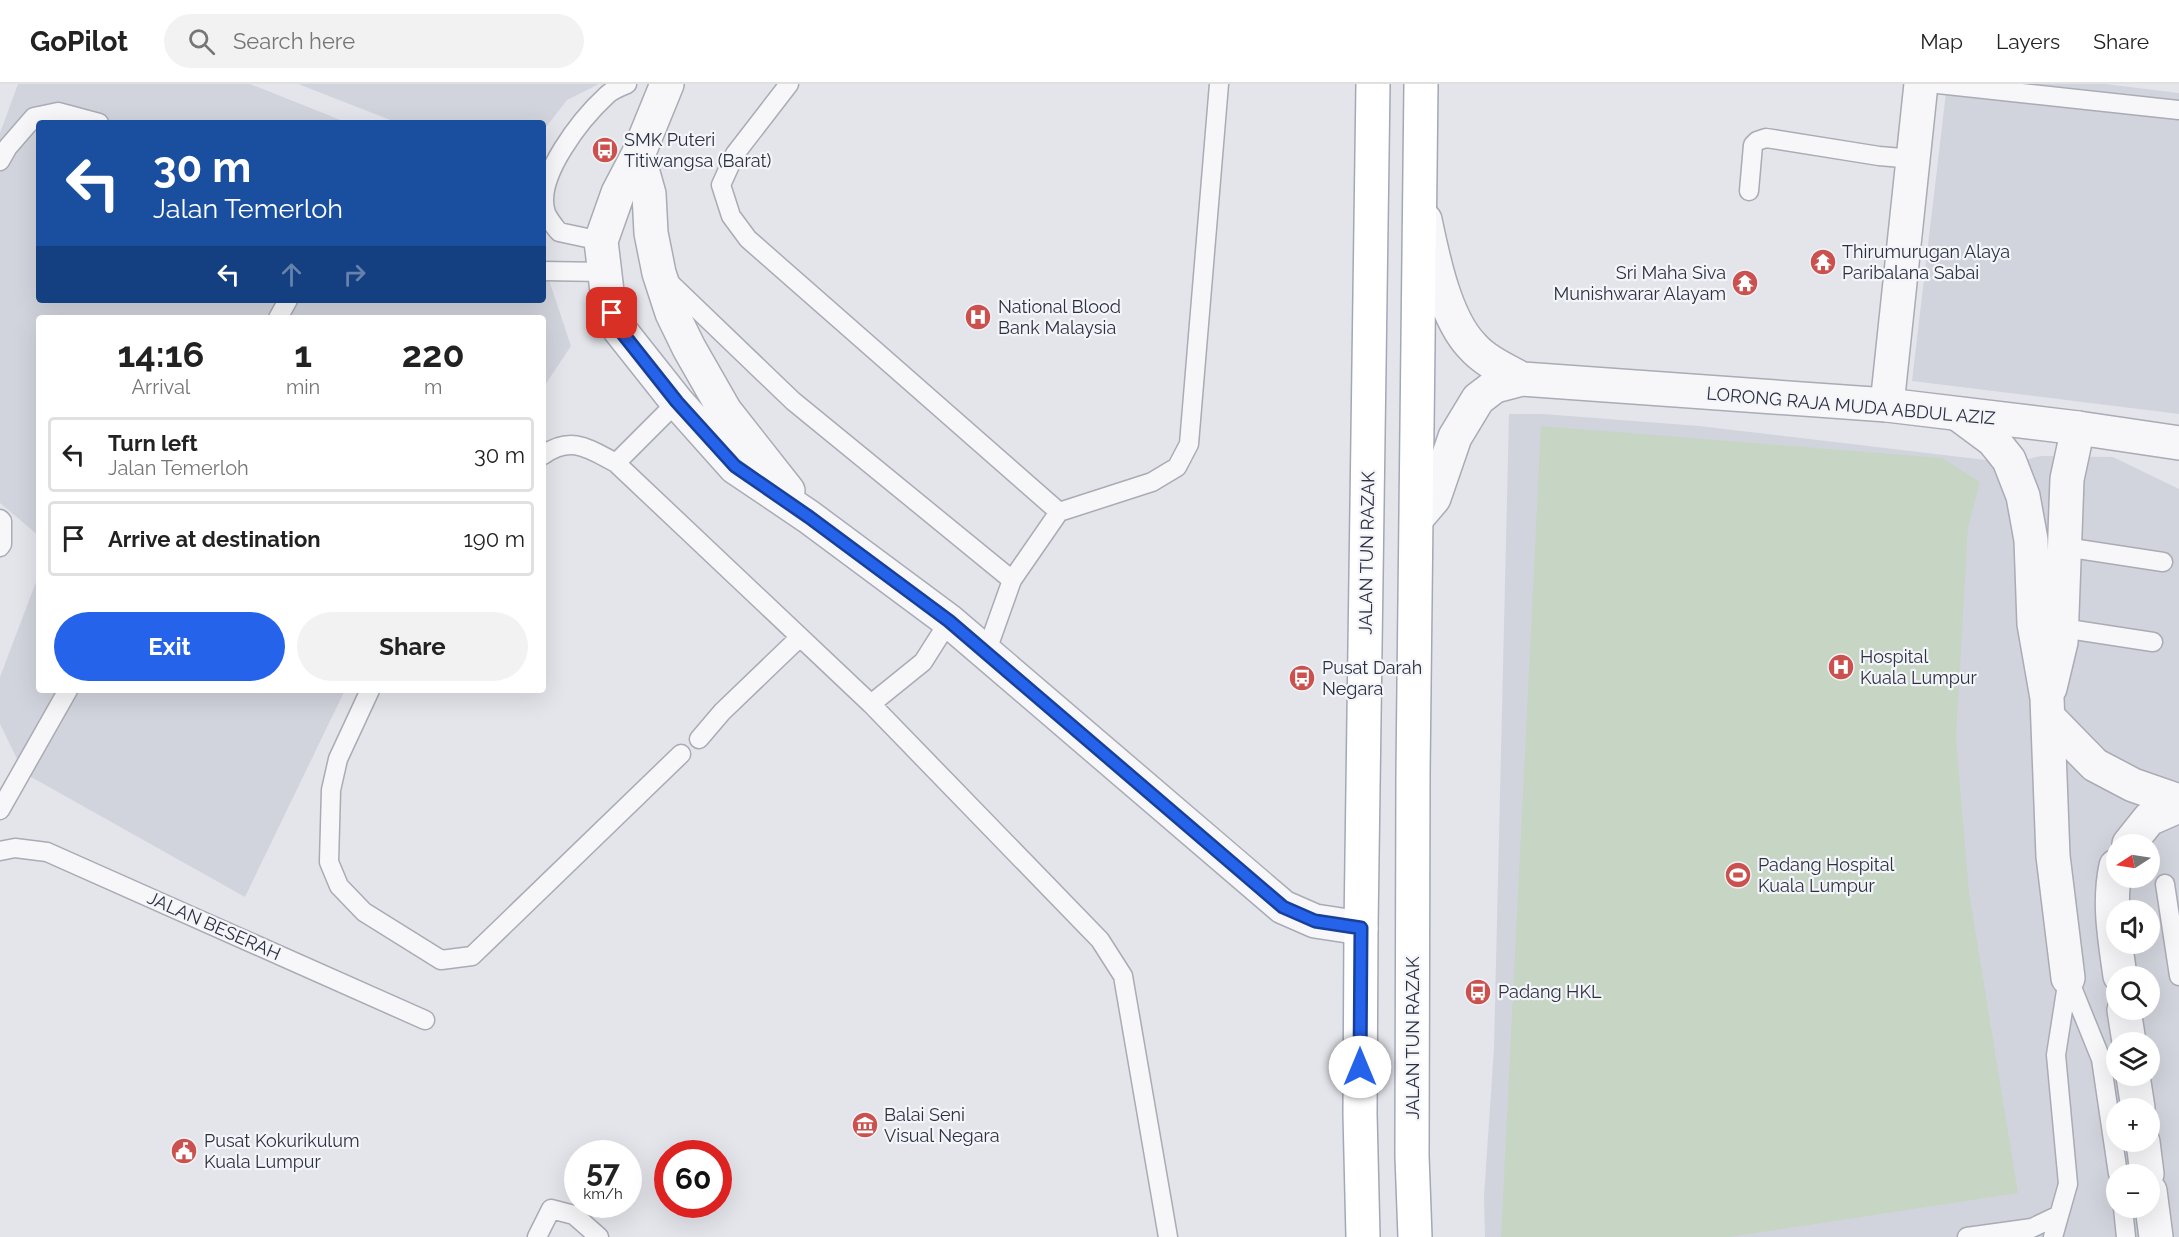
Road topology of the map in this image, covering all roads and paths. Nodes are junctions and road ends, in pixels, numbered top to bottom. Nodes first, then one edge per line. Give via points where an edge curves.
1 (627, 84) edge
2 (668, 84) edge
3 (789, 84) edge
4 (1219, 84) edge
5 (1373, 84) edge
6 (1421, 84) edge
7 (1921, 84) edge
8 (1938, 84) edge
9 (2179, 110) edge
10 (88, 120) edge
11 (638, 155) junction
12 (1914, 159) junction
13 (0, 161) edge
14 (1419, 191) junction
15 (1749, 191) dead end
16 (603, 257) junction
17 (657, 263) junction
18 (546, 270) edge
19 (1522, 380) junction
20 (677, 402) junction
21 (1887, 405) junction
22 (1958, 414) junction
23 (2078, 428) junction
24 (2179, 443) edge
25 (546, 453) edge
26 (616, 463) junction
27 (1059, 512) junction
28 (809, 517) junction
29 (1417, 518) junction
30 (0, 519) edge
31 (0, 547) edge
32 (2065, 547) junction
33 (2163, 562) dead end
34 (1012, 580) junction
35 (949, 621) junction
36 (2062, 628) junction
37 (799, 638) junction
38 (2152, 642) dead end
39 (986, 653) junction
40 (66, 693) edge
41 (369, 693) edge
42 (872, 704) junction
43 (2048, 707) junction
44 (699, 739) dead end
45 (681, 754) dead end
46 (2179, 804) edge
47 (0, 810) edge
48 (2137, 834) edge
49 (0, 851) edge
50 (2165, 884) dead end
51 (2112, 888) edge
52 (1361, 928) junction
53 (2119, 966) edge
54 (2179, 976) edge
55 (2068, 978) junction
56 (425, 1020) dead end
57 (2117, 1164) edge
58 (2059, 1215) junction
59 (2132, 1218) edge
60 (2150, 1218) edge
61 (537, 1237) edge
62 (599, 1237) edge
63 (1168, 1237) edge
64 (1363, 1237) edge
65 (1415, 1237) edge
66 (1967, 1237) edge
67 (2053, 1237) edge
68 (2126, 1237) edge
69 (2156, 1237) edge

1 - 16 lane via 608,93 579,126 559,153 546,185 546,213 559,232
2 - 11 street
3 - 27 lane via 735,154 721,185 731,216 748,239
4 - 27 lane via 1190,444 1177,467 1152,482
5 - 52 main road, JALAN TUN RAZAK
6 - 14 main road, JALAN TUN RAZAK
7 - 12 street
8 - 9 lane
10 - 13 lane via 58,112 34,117
11 - 16 street via 618,193
11 - 17 street via 649,194
12 - 15 lane via 1766,138 1753,145
12 - 21 street
14 - 19 street, LORONG RAJA MUDA ABDUL AZIZ via 1450,312 1471,346
14 - 29 main road, JALAN TUN RAZAK
16 - 17 street
16 - 18 lane
16 - 20 street via 608,300 616,325
17 - 28 street via 672,313 725,411
17 - 34 lane via 793,401
19 - 21 street, LORONG RAJA MUDA ABDUL AZIZ
19 - 29 street, LORONG RAJA MUDA ABDUL AZIZ via 1495,387 1478,399 1455,437 1434,498
20 - 26 lane
20 - 28 street via 735,466
21 - 22 street, LORONG RAJA MUDA ABDUL AZIZ
22 - 23 street, LORONG RAJA MUDA ABDUL AZIZ
22 - 43 street via 1993,440 2009,459 2023,496 2031,540 2034,624
23 - 24 street, LORONG RAJA MUDA ABDUL AZIZ
23 - 32 street via 2067,479
25 - 26 lane via 555,447 579,444
26 - 37 lane
27 - 34 lane
28 - 35 street
29 - 65 main road, JALAN TUN RAZAK via 1413,773
30 - 31 lane
32 - 33 lane
32 - 36 street
34 - 39 lane
35 - 39 street
35 - 42 lane via 923,662
36 - 38 lane
36 - 43 street
37 - 42 lane
37 - 44 lane
39 - 52 street via 1283,907 1315,921
40 - 47 lane
41 - 45 lane via 338,759 331,789 329,862 339,886 364,912 441,960 472,956
42 - 63 lane via 1100,940 1123,976
43 - 46 street via 2095,765
43 - 55 street via 2053,856
46 - 48 street via 2150,819
49 - 56 lane, JALAN BESERAH via 15,848 48,852
50 - 54 lane
51 - 53 street
52 - 64 main road, JALAN TUN RAZAK
55 - 57 lane via 2101,1059
55 - 58 lane via 2056,1055 2068,1184
58 - 66 lane via 2032,1228
58 - 67 lane
59 - 68 lane
60 - 69 street
61 - 62 lane via 551,1209 574,1215

